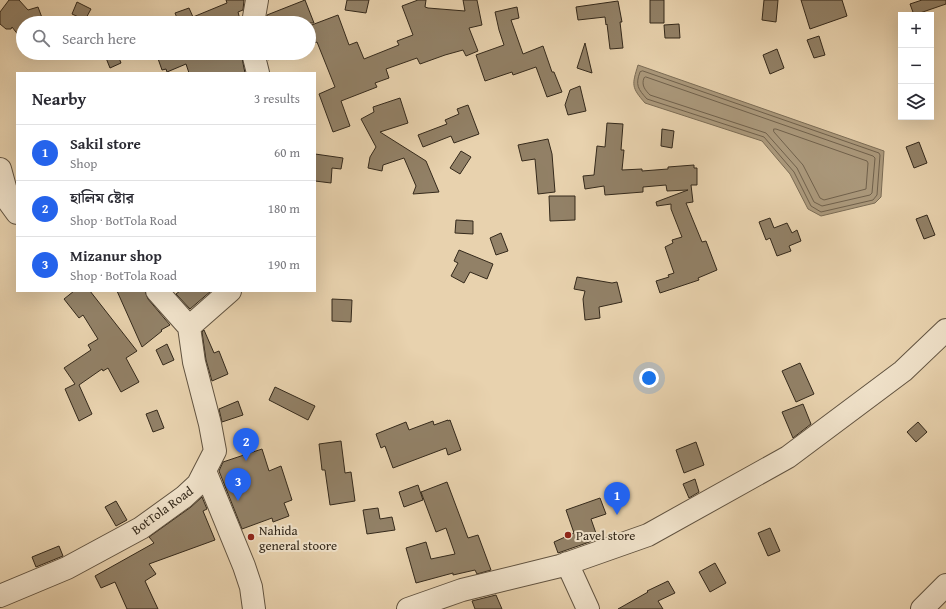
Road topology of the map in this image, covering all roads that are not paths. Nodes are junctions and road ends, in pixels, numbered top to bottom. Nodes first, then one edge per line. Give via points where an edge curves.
1 (257, 0) edge
2 (254, 16) edge
3 (255, 60) edge
4 (258, 72) edge
5 (0, 169) edge
6 (16, 212) edge
7 (158, 292) edge
8 (229, 292) edge
9 (189, 327) junction
10 (946, 330) edge
11 (205, 471) junction
12 (567, 563) junction
13 (946, 585) edge
14 (0, 596) edge
15 (254, 609) edge
16 (408, 609) edge
17 (588, 609) edge
18 (922, 609) edge

1 - 2 street
3 - 4 street
5 - 6 street via 9,202
7 - 9 street
8 - 9 street
9 - 11 street, BotTola Road via 194,362 210,424 214,451
10 - 12 street via 903,371 788,457 648,535
11 - 14 street, BotTola Road via 198,484 184,497 141,528 67,568
11 - 15 street via 244,566
12 - 16 street via 462,590
12 - 17 street
13 - 18 street

